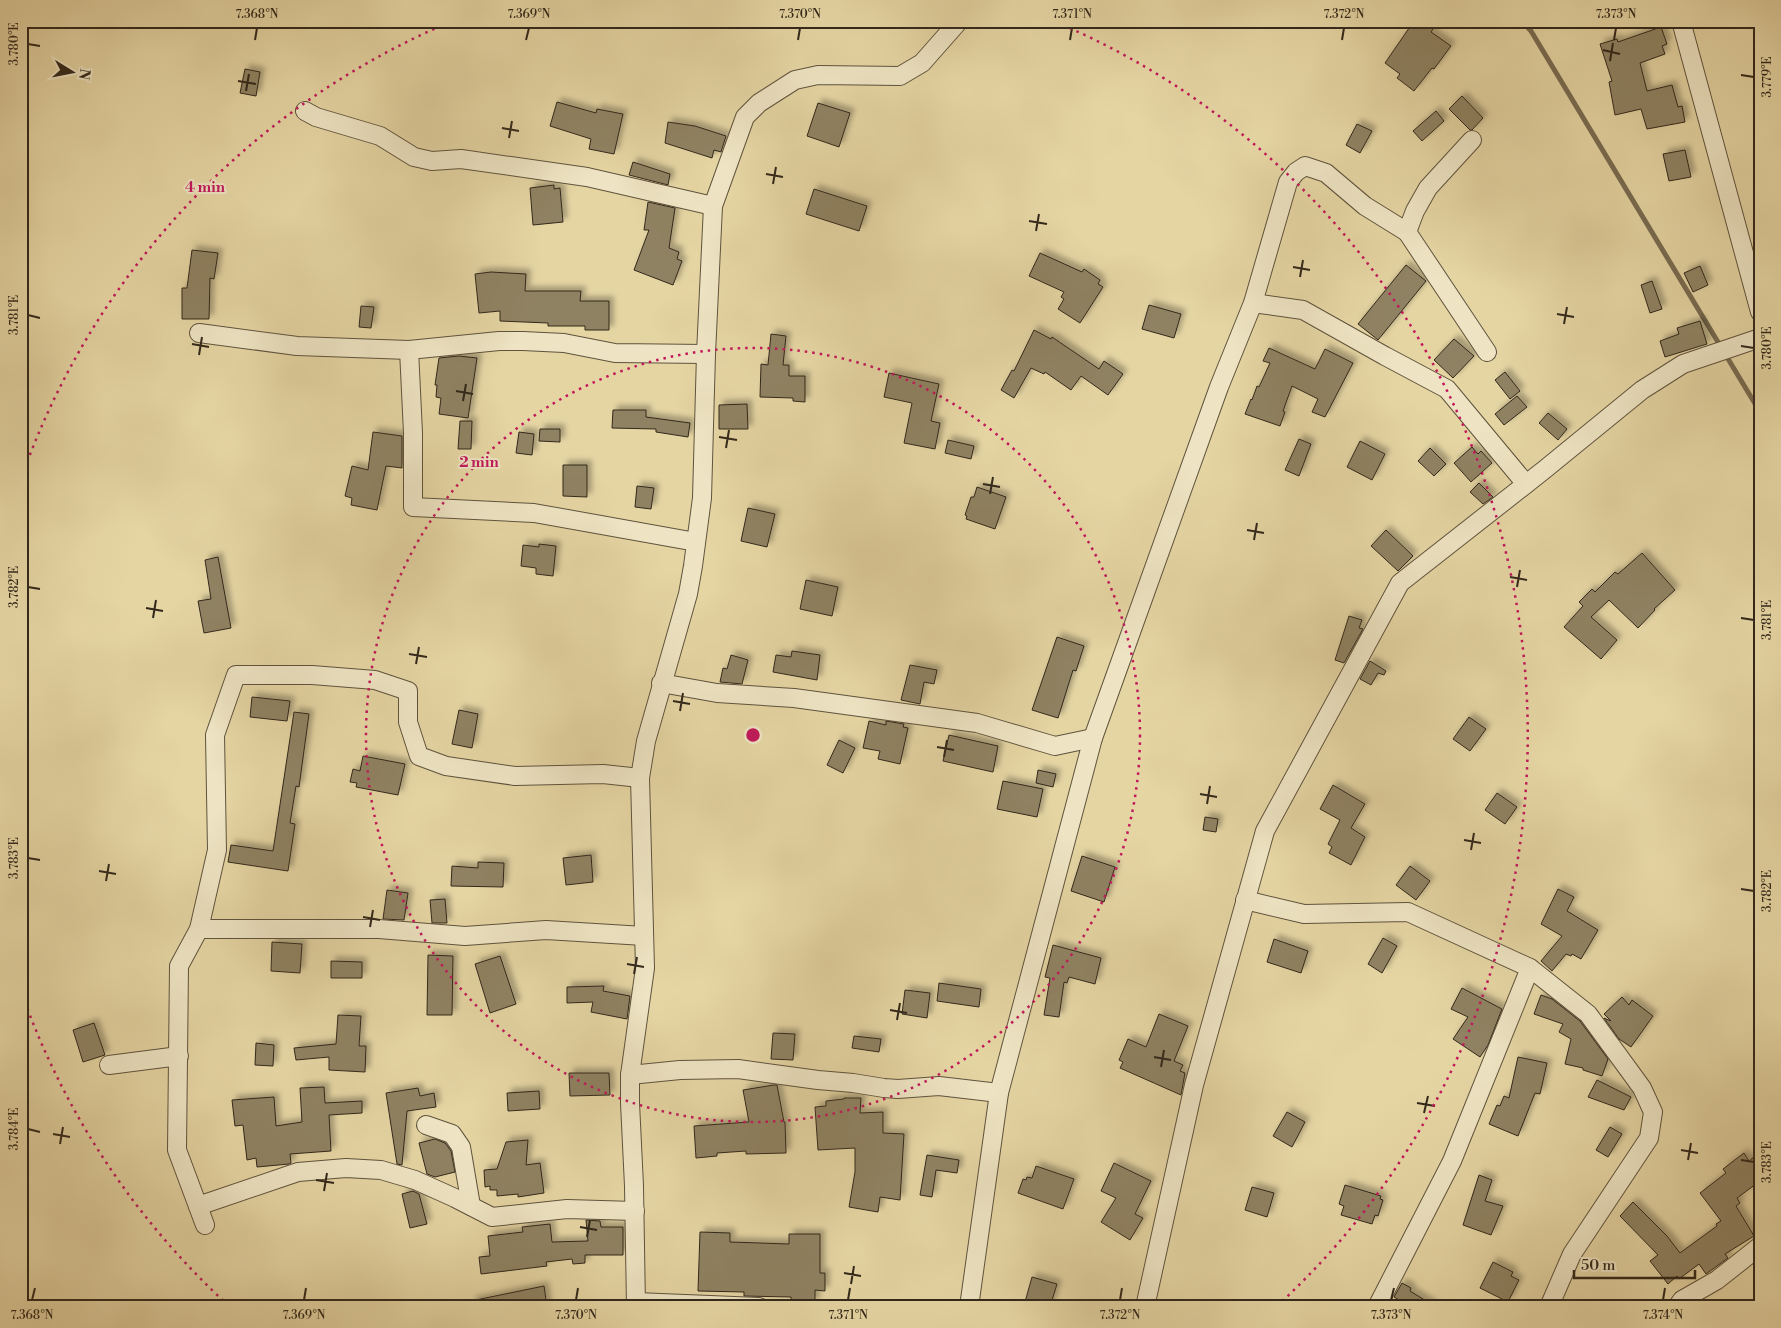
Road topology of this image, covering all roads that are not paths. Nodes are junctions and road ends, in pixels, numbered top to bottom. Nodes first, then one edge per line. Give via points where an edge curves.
1 (958, 21) edge
2 (1681, 21) edge
3 (305, 111) dead end
4 (1472, 140) dead end
5 (713, 206) junction
6 (1406, 232) junction
7 (1754, 261) edge
8 (1252, 304) junction
9 (1760, 312) edge
10 (199, 333) dead end
11 (1760, 338) edge
12 (409, 350) junction
13 (1487, 352) dead end
14 (706, 354) junction
15 (1526, 484) junction
16 (696, 542) junction
17 (662, 683) junction
18 (1093, 738) junction
19 (640, 778) junction
20 (1246, 900) junction
21 (199, 929) junction
22 (644, 936) junction
23 (1530, 968) junction
24 (179, 1056) junction
25 (109, 1065) dead end
26 (630, 1075) junction
27 (999, 1093) junction
28 (426, 1125) dead end
29 (198, 1206) junction
30 (471, 1206) junction
31 (635, 1211) junction
32 (205, 1224) dead end
33 (1760, 1246) edge
34 (636, 1304) edge
35 (759, 1307) edge
36 (969, 1307) edge
37 (1145, 1307) edge
38 (1377, 1307) edge
39 (1549, 1307) edge
40 (1677, 1307) edge

1 - 5 street via 922,63 900,76 818,75 802,78 759,103 745,116
2 - 7 street
3 - 5 street via 380,136 414,157 432,161 461,159 587,177
4 - 6 street via 1428,188
5 - 14 street
6 - 8 street via 1365,206 1326,173 1305,166 1288,182
6 - 13 street
7 - 9 street
8 - 15 street via 1303,310 1446,389
8 - 18 street via 1219,386
10 - 12 street via 297,346
11 - 15 street via 1683,364 1642,390
12 - 14 street via 523,341 615,353
12 - 16 street via 412,507 534,513
14 - 16 street via 702,498
15 - 20 street via 1400,583 1265,831
16 - 17 street via 688,594
17 - 18 street via 717,693 802,699 977,723 1055,746
17 - 19 street via 646,741
18 - 27 street
19 - 21 street via 603,774 515,776 446,766 419,756 408,722 408,691 375,680 312,675 236,675 215,735 217,850
19 - 22 street
20 - 23 street via 1304,914 1408,912
20 - 37 street via 1194,1085
21 - 22 street via 379,929 465,936 546,930
21 - 24 street via 179,966
22 - 26 street via 645,968
23 - 38 street via 1452,1161
23 - 39 street via 1588,1014 1642,1088 1653,1112 1650,1138 1572,1254
24 - 25 street
24 - 29 street via 178,1150
26 - 27 street via 738,1069 884,1088 939,1086
26 - 31 street
27 - 36 street
28 - 30 street via 452,1134 461,1147
29 - 30 street via 298,1172 346,1168 382,1170 415,1180
29 - 32 street
30 - 31 street via 492,1217 567,1209
31 - 34 street
33 - 40 street via 1717,1280 1682,1300
34 - 35 street

